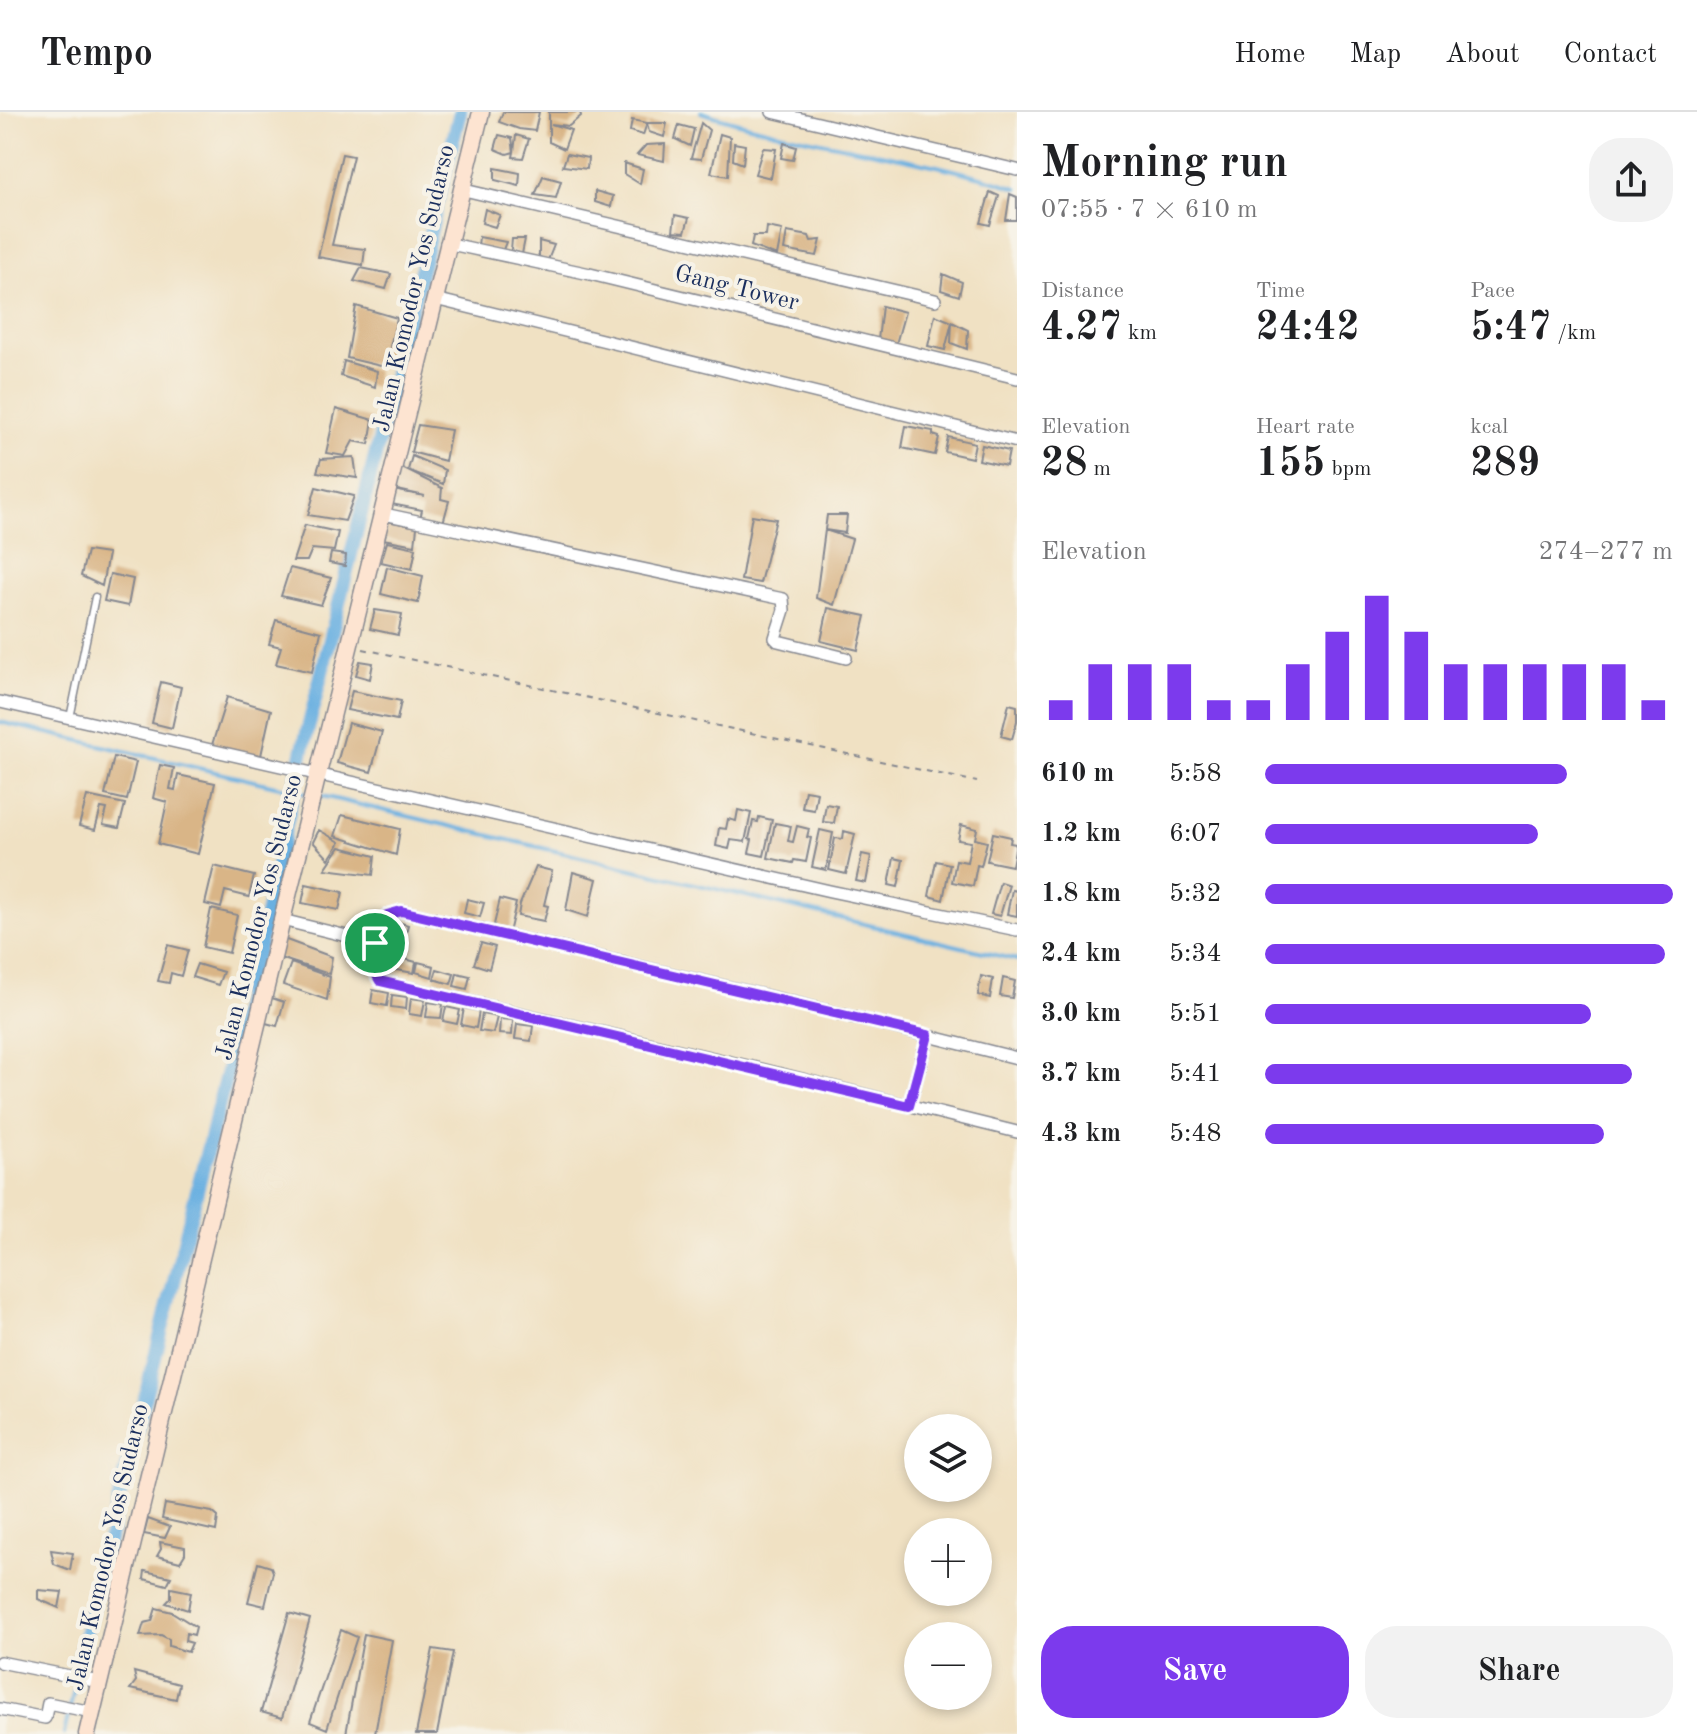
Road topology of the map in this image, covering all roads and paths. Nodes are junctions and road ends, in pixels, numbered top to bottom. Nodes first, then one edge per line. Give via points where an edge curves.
1 (481, 112) edge
2 (772, 112) edge
3 (1017, 170) edge
4 (460, 189) junction
5 (446, 243) junction
6 (435, 299) junction
7 (935, 300) dead end
8 (1017, 378) edge
9 (1017, 442) edge
10 (384, 514) junction
11 (95, 597) dead end
12 (350, 646) junction
13 (846, 658) dead end
14 (0, 702) edge
15 (70, 718) junction
16 (314, 776) junction
17 (977, 782) dead end
18 (282, 920) junction
19 (1017, 930) edge
20 (375, 943) junction
21 (928, 1035) junction
22 (1017, 1058) edge
23 (909, 1106) junction
24 (1017, 1132) edge
25 (0, 1662) edge
26 (90, 1680) junction
27 (0, 1709) edge
28 (89, 1712) junction
29 (87, 1734) edge

1 - 4 street, Jalan Komodor Yos Sudarso
2 - 3 street
4 - 5 street, Jalan Komodor Yos Sudarso
4 - 7 street
5 - 6 street, Jalan Komodor Yos Sudarso
5 - 8 street, Gang Tower
6 - 9 street
6 - 10 street, Jalan Komodor Yos Sudarso
10 - 12 street, Jalan Komodor Yos Sudarso
10 - 13 street via 783,599 778,641
11 - 15 lane
12 - 16 street, Jalan Komodor Yos Sudarso
12 - 17 path
14 - 15 street
15 - 16 street
16 - 18 street, Jalan Komodor Yos Sudarso
16 - 19 street
18 - 20 street
18 - 26 street, Jalan Komodor Yos Sudarso
20 - 21 street via 387,915 401,911
20 - 23 street via 380,981
21 - 22 street
21 - 23 street
23 - 24 street
25 - 26 street
26 - 28 street, Jalan Komodor Yos Sudarso
27 - 28 street via 45,1718 48,1703
28 - 29 street, Jalan Komodor Yos Sudarso

